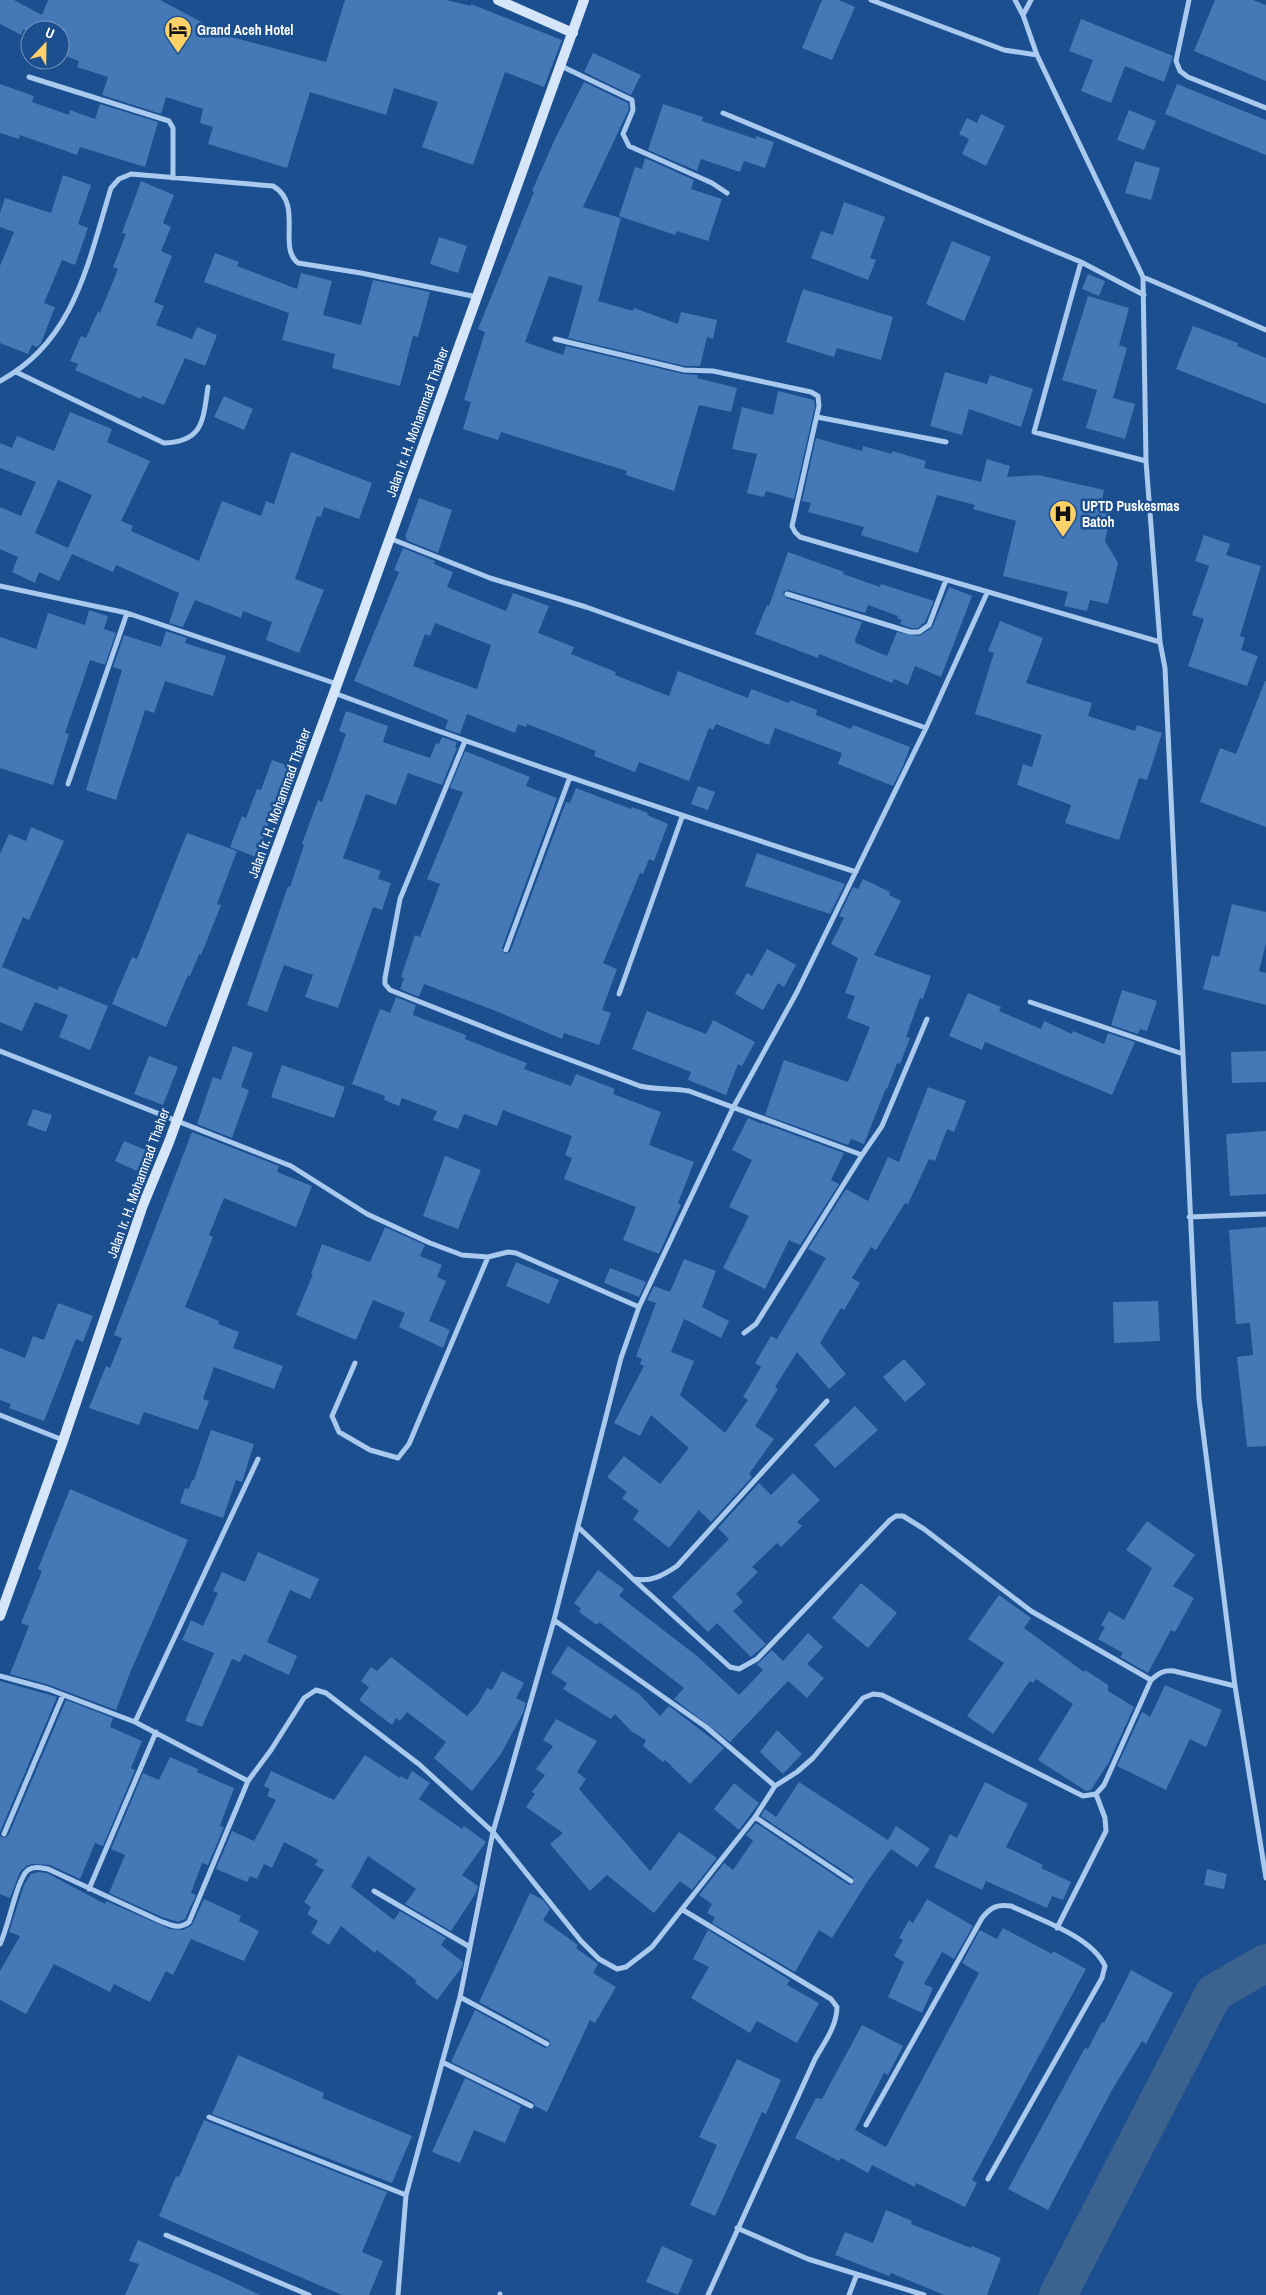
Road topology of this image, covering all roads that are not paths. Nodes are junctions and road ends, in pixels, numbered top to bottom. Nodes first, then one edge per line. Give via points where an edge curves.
1 (498, 0) edge
2 (584, 0) edge
3 (871, 0) edge
4 (1014, 0) edge
5 (1031, 0) edge
6 (1189, 0) edge
7 (1023, 15) junction
8 (573, 33) junction
9 (1037, 55) junction
10 (561, 66) junction
11 (30, 77) dead end
12 (1266, 108) edge
13 (723, 113) dead end
14 (173, 178) junction
15 (727, 192) dead end
16 (1081, 262) junction
17 (1143, 277) junction
18 (1144, 295) junction
19 (477, 297) junction
20 (1266, 330) edge
21 (555, 339) dead end
22 (16, 372) junction
23 (0, 381) edge
24 (208, 387) dead end
25 (817, 417) junction
26 (946, 442) dead end
27 (1146, 462) junction
28 (389, 538) junction
29 (946, 580) junction
30 (0, 586) edge
31 (987, 593) junction
32 (788, 594) dead end
33 (127, 613) junction
34 (1160, 642) junction
35 (336, 688) junction
36 (926, 728) junction
37 (465, 742) junction
38 (570, 777) junction
39 (68, 784) dead end
40 (682, 816) junction
41 (856, 872) junction
42 (506, 950) dead end
43 (619, 994) dead end
44 (1030, 1002) dead end
45 (927, 1020) dead end
46 (0, 1051) edge
47 (1183, 1054) junction
48 (733, 1108) junction
49 (176, 1121) junction
50 (862, 1155) junction
51 (1266, 1214) edge
52 (1189, 1217) junction
53 (488, 1256) junction
54 (639, 1307) junction
55 (744, 1333) dead end
56 (354, 1363) dead end
57 (828, 1401) dead end
58 (0, 1415) edge
59 (63, 1441) junction
60 (258, 1459) dead end
61 (578, 1527) junction
62 (633, 1579) junction
63 (0, 1616) edge
64 (554, 1620) junction
65 (0, 1676) edge
66 (1151, 1680) junction
67 (1235, 1686) junction
68 (63, 1695) junction
69 (135, 1722) junction
70 (156, 1732) junction
71 (248, 1781) junction
72 (774, 1786) junction
73 (1096, 1794) junction
74 (755, 1817) junction
75 (493, 1832) junction
76 (4, 1834) dead end
77 (1266, 1875) edge
78 (852, 1881) dead end
79 (89, 1889) junction
80 (374, 1891) dead end
81 (683, 1910) junction
82 (1058, 1928) junction
83 (0, 1944) edge
84 (470, 1946) junction
85 (460, 1998) junction
86 (547, 2044) dead end
87 (442, 2062) junction
88 (531, 2106) dead end
89 (209, 2117) dead end
90 (866, 2125) dead end
91 (988, 2179) dead end
92 (406, 2195) junction
93 (737, 2228) junction
94 (166, 2235) dead end
95 (858, 2274) junction
96 (309, 2295) edge
97 (398, 2295) edge
98 (708, 2295) edge
99 (849, 2295) edge
100 (924, 2295) edge

1 - 8 main road
2 - 8 main road, Jalan Ir. H. Mohammad Thaher
3 - 9 street via 1004,50
4 - 7 street
5 - 7 street
6 - 12 street via 1176,61 1180,71
7 - 9 street
8 - 10 main road, Jalan Ir. H. Mohammad Thaher
9 - 17 street
10 - 15 street via 632,100 634,110 623,134 629,146
10 - 19 main road, Jalan Ir. H. Mohammad Thaher
11 - 14 street via 169,122 173,128
13 - 16 street
14 - 19 street via 273,186 281,191 288,200 291,255 298,263
14 - 22 street via 130,174 111,188 78,294 69,312 58,330
16 - 18 street
16 - 27 street via 1034,432
17 - 18 street
17 - 20 street
18 - 27 street
19 - 28 main road, Jalan Ir. H. Mohammad Thaher
21 - 25 street via 684,370 712,371 810,392 818,396
22 - 23 street
22 - 24 street via 164,443 180,442 192,435 202,422
25 - 26 street
25 - 29 street via 792,526 795,532 800,537
27 - 34 street
28 - 35 main road, Jalan Ir. H. Mohammad Thaher
28 - 36 street via 490,578 586,607
29 - 31 street
29 - 32 street via 929,625 919,632 910,632
30 - 33 street
31 - 34 street
31 - 36 street
33 - 35 street
33 - 39 street
34 - 47 street via 1165,668
35 - 37 street
35 - 49 main road, Jalan Ir. H. Mohammad Thaher
36 - 41 street
37 - 38 street
37 - 48 street via 400,900 385,984 399,994 640,1086 658,1090 689,1090
38 - 40 street
38 - 42 street
40 - 41 street
40 - 43 street
41 - 48 street via 797,992
44 - 47 street
45 - 50 street via 882,1126
46 - 49 street
47 - 52 street
48 - 50 street
48 - 54 street
49 - 53 street via 291,1166 366,1214 430,1243 462,1255
49 - 59 main road, Jalan Ir. H. Mohammad Thaher via 143,1205
50 - 55 street via 756,1324
51 - 52 street
52 - 67 street via 1199,1399
53 - 54 street via 516,1253
53 - 56 street via 409,1444 398,1458 370,1450 340,1432 332,1416
54 - 61 street via 621,1358
57 - 62 street via 677,1566 651,1580
58 - 59 street
59 - 63 main road, Jalan Ir. H. Mohammad Thaher
60 - 69 street
61 - 62 street
61 - 64 street
62 - 66 street via 730,1667 739,1669 757,1659 890,1520 903,1516 924,1528 1031,1611
64 - 72 street via 706,1727
64 - 75 street
65 - 68 street
66 - 67 street via 1166,1670
66 - 73 street via 1110,1775
67 - 77 street
68 - 69 street
68 - 76 street
69 - 70 street
70 - 71 street
70 - 79 street
71 - 75 street via 304,1698 316,1690 326,1694 420,1765
71 - 79 street via 190,1922 176,1927
72 - 73 street via 814,1758 863,1698 882,1694 1072,1792 1083,1796
72 - 74 street
73 - 82 street via 1106,1830
74 - 78 street
74 - 81 street
75 - 81 street via 581,1941 599,1959 617,1968 626,1967 652,1947
75 - 84 street
79 - 83 street via 48,1869 27,1871
80 - 84 street
81 - 93 street via 831,2000 837,2007 833,2028
82 - 90 street via 1011,1906 999,1905 989,1909
82 - 91 street via 1100,1955 1105,1966 1102,1978
84 - 85 street
85 - 86 street
85 - 87 street
87 - 88 street
87 - 92 street
89 - 92 street
92 - 97 street
93 - 95 street via 808,2259
93 - 98 street
94 - 96 street
95 - 99 street
95 - 100 street

